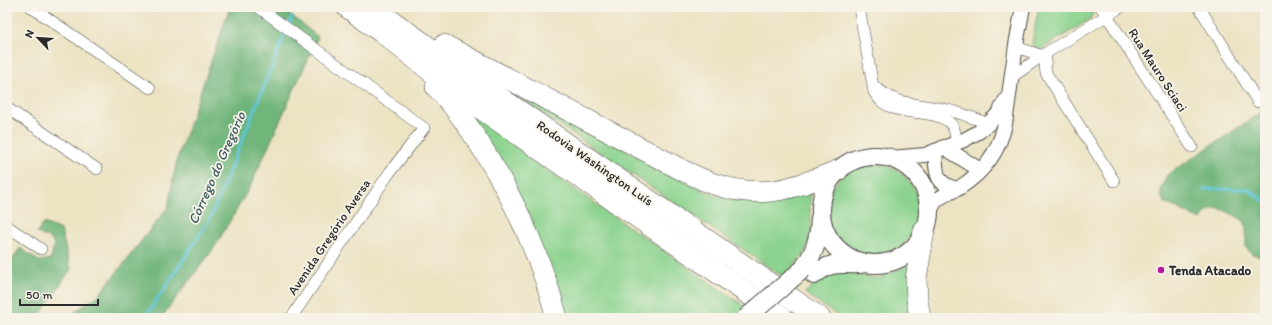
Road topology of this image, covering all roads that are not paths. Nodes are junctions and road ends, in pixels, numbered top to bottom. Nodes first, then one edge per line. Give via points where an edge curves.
1 (31, 7) edge
2 (258, 7) edge
3 (347, 7) edge
4 (372, 7) edge
5 (379, 7) edge
6 (859, 7) edge
7 (1023, 7) edge
8 (1121, 7) edge
9 (1199, 7) edge
10 (1104, 11) edge
11 (384, 34) junction
12 (1016, 45) junction
13 (1045, 54) junction
14 (1012, 77) junction
15 (873, 86) junction
16 (150, 88) dead end
17 (1008, 98) junction
18 (1258, 102) dead end
19 (7, 108) edge
20 (988, 124) junction
21 (945, 147) junction
22 (1192, 147) dead end
23 (996, 149) junction
24 (891, 158) junction
25 (97, 169) dead end
26 (980, 170) junction
27 (837, 171) junction
28 (1114, 181) dead end
29 (957, 189) junction
30 (821, 216) junction
31 (927, 222) junction
32 (7, 226) edge
33 (41, 249) dead end
34 (869, 264) junction
35 (809, 272) junction
36 (291, 318) edge
37 (558, 318) edge
38 (746, 318) edge
39 (766, 318) edge
40 (783, 318) edge
41 (820, 318) edge
42 (920, 318) edge

1 - 16 street
2 - 36 street, Avenida Gregório Aversa via 424,128 390,172
3 - 11 highway, Rodovia Washington Luís
4 - 41 highway, Rodovia Washington Luís
5 - 27 highway via 430,37 713,184 731,189 766,192 802,185
6 - 15 street
7 - 12 street
8 - 10 street
9 - 18 street
10 - 13 street
10 - 22 street, Rua Mauro Sciaci
11 - 37 highway via 447,98 476,137 513,200 542,268
11 - 40 highway, Rodovia Washington Luís via 458,92
12 - 13 street
12 - 14 street
13 - 14 street
13 - 28 street via 1046,73
14 - 17 street
15 - 20 street via 896,101 939,108 970,116
15 - 21 street via 876,96 889,106 946,120 954,130
17 - 20 street via 999,113
17 - 23 street via 1002,137
19 - 25 street
20 - 21 street via 964,140
20 - 23 street via 996,142
21 - 24 street via 925,156
21 - 26 street
21 - 29 street via 936,174 949,187
23 - 26 street via 987,165
24 - 27 main road via 862,157
24 - 31 main road via 907,166 919,179 927,195
26 - 29 street via 970,181
27 - 30 main road via 827,184 821,199
29 - 31 street via 936,201
30 - 34 main road via 826,234 836,249 852,259
30 - 35 main road
31 - 34 main road via 918,243 908,253 883,264
31 - 42 highway via 916,280
32 - 33 street
34 - 35 main road via 835,264
35 - 38 main road, bridge
35 - 39 main road

